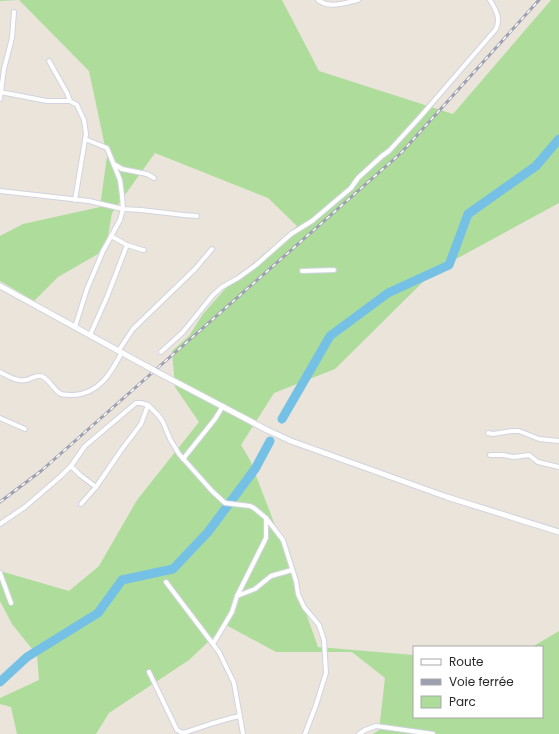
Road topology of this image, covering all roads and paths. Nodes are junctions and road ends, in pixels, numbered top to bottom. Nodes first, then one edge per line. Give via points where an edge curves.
1 (318, 0) edge
2 (358, 0) edge
3 (490, 0) edge
4 (14, 12) dead end
5 (49, 61) dead end
6 (0, 92) edge
7 (0, 99) edge
8 (70, 101) junction
9 (85, 139) junction
10 (113, 164) junction
11 (154, 178) dead end
12 (0, 191) edge
13 (75, 200) junction
14 (123, 209) junction
15 (197, 216) dead end
16 (111, 236) junction
17 (127, 245) junction
18 (212, 249) dead end
19 (144, 250) dead end
20 (334, 270) dead end
21 (302, 272) dead end
22 (0, 286) edge
23 (75, 327) junction
24 (90, 335) junction
25 (121, 351) junction
26 (161, 352) dead end
27 (0, 372) edge
28 (148, 405) junction
29 (223, 406) junction
30 (0, 418) edge
31 (25, 429) dead end
32 (488, 433) dead end
33 (559, 441) edge
34 (490, 455) dead end
35 (183, 459) junction
36 (71, 466) junction
37 (559, 467) edge
38 (96, 487) junction
39 (81, 504) dead end
40 (266, 518) junction
41 (0, 524) edge
42 (559, 532) edge
43 (292, 570) junction
44 (0, 573) edge
45 (166, 582) dead end
46 (237, 596) junction
47 (11, 603) dead end
48 (213, 644) junction
49 (149, 672) dead end
50 (240, 716) junction
51 (243, 734) edge
52 (305, 734) edge
53 (359, 734) edge
54 (433, 734) edge

1 - 2 street via 322,4 335,5
3 - 26 street via 498,17 496,29 420,117 351,188 318,216 291,234 256,265 213,295 183,332
4 - 6 street via 12,38
5 - 8 street
6 - 7 street
6 - 8 street via 46,101
8 - 9 street via 77,105 84,120
9 - 10 street via 107,148
9 - 13 street
10 - 11 street
10 - 14 street via 120,180
12 - 13 street
13 - 14 street
14 - 15 street
14 - 16 street
16 - 17 street
16 - 23 street via 87,289
17 - 19 street
17 - 24 street
18 - 25 street via 195,270 133,329
20 - 21 street
22 - 23 street
23 - 24 street
24 - 25 street
25 - 27 street via 109,375 92,391 80,394 60,393 41,376 21,380
25 - 29 street, bridge
28 - 35 street via 161,418
28 - 36 street via 136,403 85,446
28 - 38 street via 141,424
29 - 35 street
29 - 42 street via 291,441 447,497
30 - 31 street
32 - 33 street via 519,431 539,439
34 - 37 street via 529,455 538,462
35 - 40 street via 225,503 250,506
36 - 38 street
36 - 41 street via 25,507
38 - 39 street
40 - 43 street via 284,540
40 - 46 street via 266,538
43 - 46 street via 271,576 255,589
43 - 52 street via 298,594 304,607 319,625 324,640 326,673
44 - 47 street
45 - 48 street
46 - 48 street via 232,612
48 - 50 street via 234,683
49 - 50 street via 177,730 183,733
50 - 51 street
53 - 54 street via 376,726

